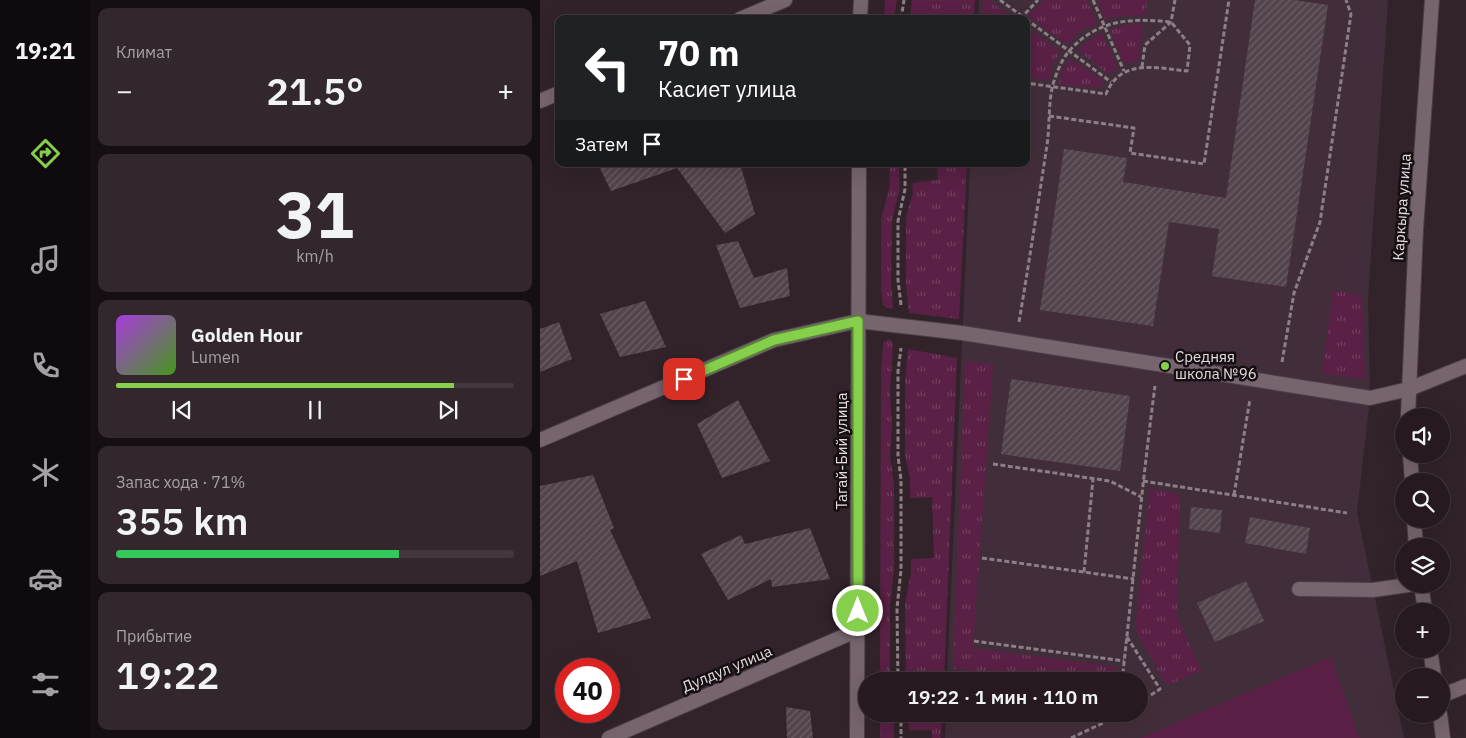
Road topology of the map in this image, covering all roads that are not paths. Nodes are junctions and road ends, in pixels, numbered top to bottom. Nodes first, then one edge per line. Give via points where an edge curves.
1 (785, 0) edge
2 (860, 0) edge
3 (1432, 0) edge
4 (749, 15) edge
5 (860, 15) edge
6 (555, 95) edge
7 (540, 101) edge
8 (859, 167) edge
9 (858, 321) junction
10 (1466, 366) edge
11 (1408, 388) junction
12 (1408, 408) edge
13 (540, 440) edge
14 (1395, 587) edge
15 (1299, 588) dead end
16 (858, 630) junction
17 (1466, 686) edge
18 (1450, 692) edge
19 (1441, 723) edge
20 (609, 738) edge
21 (857, 738) edge
22 (1443, 738) edge

1 - 4 street
2 - 5 street
3 - 11 street, Каркыра улица
6 - 7 street
8 - 9 street, Тагай-Бий улица
9 - 11 street via 962,333 1370,398
9 - 13 street via 774,340
9 - 16 street, Тагай-Бий улица
10 - 11 street
11 - 12 street, Каркыра улица
14 - 15 street via 1373,590
16 - 20 street, Дулдул улица
16 - 21 street, Тагай-Бий улица
17 - 18 street
19 - 22 street

